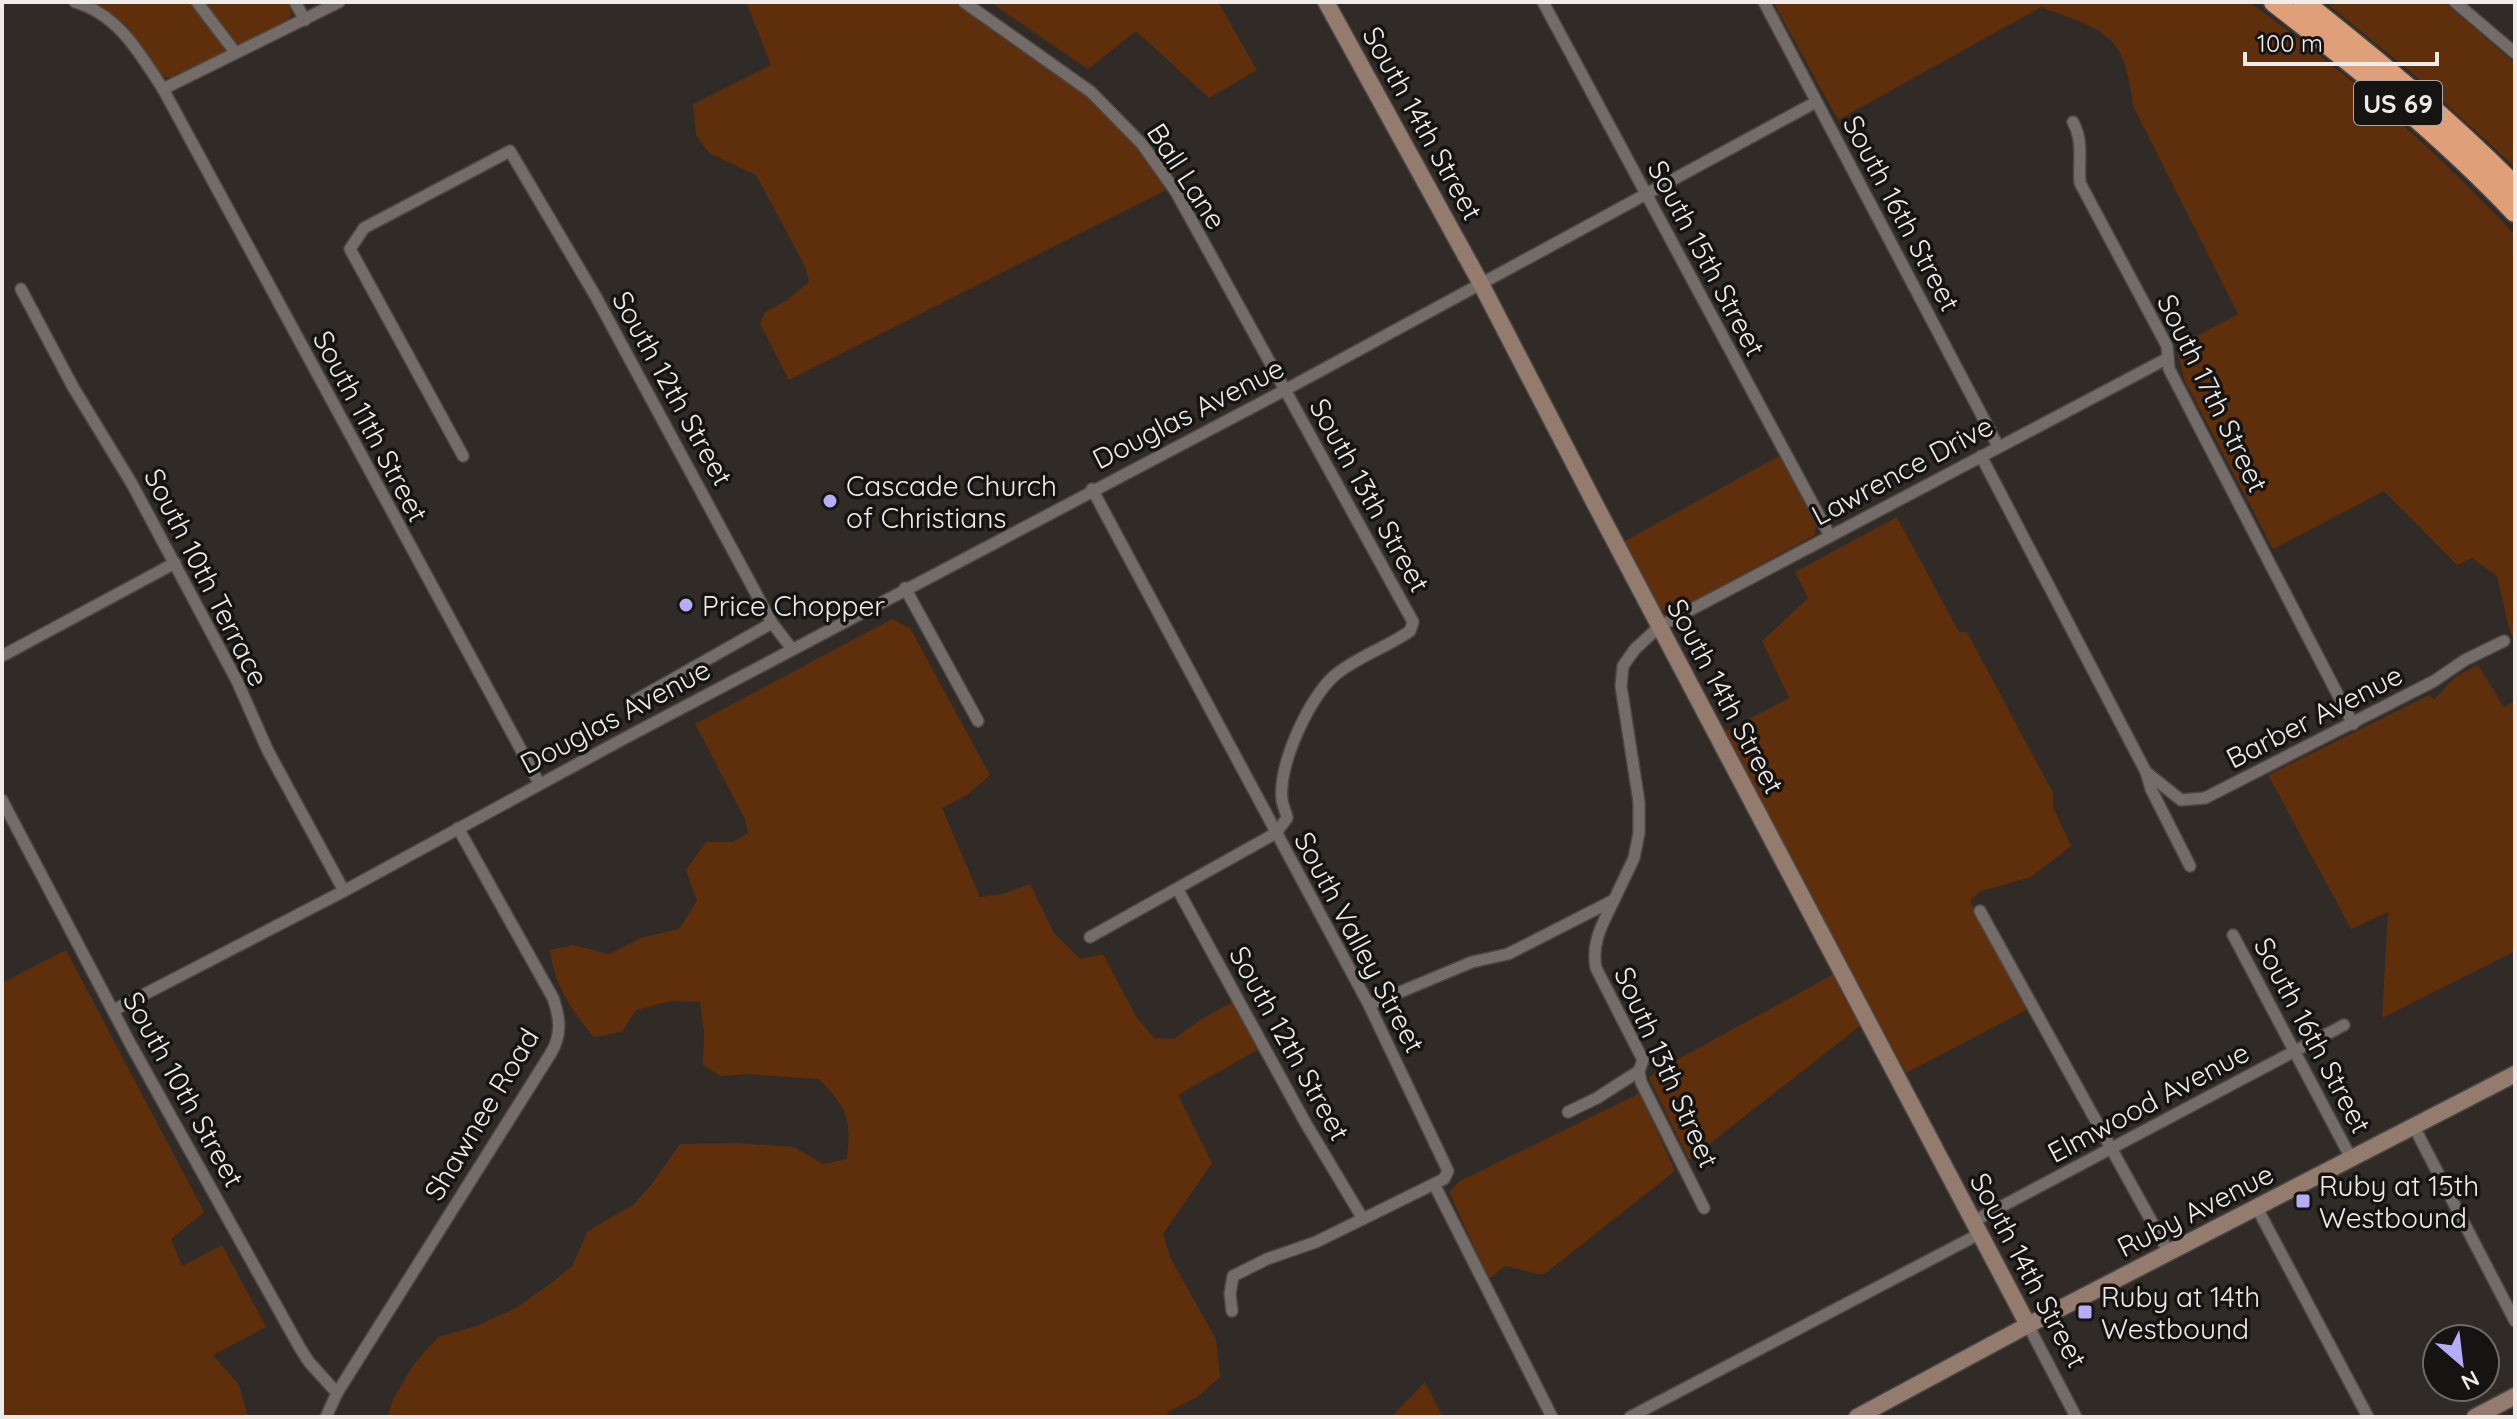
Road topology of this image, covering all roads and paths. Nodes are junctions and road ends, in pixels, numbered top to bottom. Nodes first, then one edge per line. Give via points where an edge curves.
1 (75, 2) edge
2 (197, 2) edge
3 (295, 2) edge
4 (339, 2) edge
5 (964, 2) edge
6 (1326, 2) edge
7 (1543, 2) edge
8 (1764, 2) edge
9 (2274, 2) edge
10 (2303, 2) edge
11 (2455, 2) edge
12 (305, 20) junction
13 (235, 52) junction
14 (2515, 53) edge
15 (163, 89) junction
16 (1816, 102) junction
17 (2073, 122) dead end
18 (2515, 187) edge
19 (1644, 193) junction
20 (2515, 212) edge
21 (1480, 282) junction
22 (21, 289) dead end
23 (2168, 358) junction
24 (1285, 390) junction
25 (1998, 446) junction
26 (463, 456) dead end
27 (1981, 456) junction
28 (1092, 489) junction
29 (1830, 536) junction
30 (175, 563) junction
31 (905, 588) junction
32 (772, 623) junction
33 (1660, 626) junction
34 (2504, 641) dead end
35 (792, 649) junction
36 (2, 656) edge
37 (632, 702) dead end
38 (978, 721) dead end
39 (2353, 724) junction
40 (2146, 772) junction
41 (539, 783) junction
42 (2, 800) edge
43 (458, 828) junction
44 (1276, 833) junction
45 (2190, 866) dead end
46 (1178, 890) junction
47 (344, 891) junction
48 (1614, 900) junction
49 (1980, 911) dead end
50 (2233, 935) dead end
51 (1090, 937) dead end
52 (1369, 1005) junction
53 (114, 1010) junction
54 (2344, 1025) dead end
55 (2295, 1052) junction
56 (1639, 1071) junction
57 (2515, 1074) edge
58 (1568, 1112) dead end
59 (2413, 1125) junction
60 (2112, 1147) junction
61 (2351, 1158) junction
62 (1434, 1184) junction
63 (1704, 1208) dead end
64 (2257, 1208) junction
65 (1363, 1219) junction
66 (1977, 1227) junction
67 (2169, 1253) junction
68 (1232, 1311) dead end
69 (2515, 1321) edge
70 (2028, 1325) junction
71 (337, 1393) junction
72 (2515, 1396) edge
73 (326, 1417) edge
74 (1552, 1417) edge
75 (1630, 1417) edge
76 (1857, 1417) edge
77 (2076, 1417) edge
78 (2368, 1417) edge
79 (2475, 1417) edge

1 - 15 street, South 11th Street via 116,23
2 - 13 street
3 - 12 street
4 - 12 street
5 - 24 street, Ball Lane via 1091,92 1142,144 1176,192
6 - 21 street, South 14th Street
7 - 19 street, South 15th Street
8 - 16 street, South 16th Street
9 - 20 highway, US 69 via 2344,56
10 - 18 highway, US 69 via 2401,81
11 - 14 street
12 - 13 street
13 - 15 street
15 - 41 street, South 11th Street
16 - 19 street, Douglas Avenue
16 - 25 street, South 16th Street
17 - 23 street, South 17th Street via 2081,145 2080,183 2167,346
19 - 21 street, Douglas Avenue
19 - 29 street, South 15th Street
21 - 24 street, Douglas Avenue
21 - 33 street, South 14th Street
22 - 30 street, South 10th Terrace
23 - 25 street, Lawrence Drive
23 - 39 street, South 17th Street via 2169,369
24 - 28 street, Douglas Avenue
24 - 44 street, South 13th Street via 1413,622 1410,631 1335,675 1317,695 1289,754 1282,799 1287,818
25 - 27 street, Lawrence Drive
26 - 32 street, South 12th Street via 350,249 364,228 510,151 596,297
27 - 29 street, Lawrence Drive
27 - 40 street
28 - 31 street, Douglas Avenue
28 - 44 street, South Valley Street
29 - 33 street, Lawrence Drive
30 - 36 street
30 - 47 street, South 10th Terrace
31 - 35 street, Douglas Avenue
31 - 38 street
32 - 35 street, South 12th Street
32 - 37 street
33 - 48 street, Lawrence Drive via 1623,666 1639,833 1634,858
33 - 66 street, South 14th Street
34 - 39 street, Barber Avenue
35 - 41 street, Douglas Avenue
39 - 40 street, Barber Avenue via 2205,798 2181,800
40 - 45 street
41 - 43 street, Douglas Avenue
42 - 53 street, South 10th Street
43 - 47 street, Douglas Avenue
43 - 71 street, Shawnee Road via 553,998 559,1034
44 - 46 street
44 - 52 street, South Valley Street
46 - 51 street
46 - 65 street, South 12th Street
47 - 53 street, Douglas Avenue
48 - 52 street via 1508,954 1472,962
48 - 56 street, South 13th Street via 1593,955 1643,1060
49 - 60 street
50 - 55 street, South 16th Street
52 - 62 street, South Valley Street via 1447,1167 1447,1176
53 - 71 street, South 10th Street via 300,1348
54 - 55 street, Elmwood Avenue
55 - 60 street, Elmwood Avenue
55 - 61 street, South 16th Street
56 - 58 street
56 - 63 street, South 13th Street
57 - 59 street, Ruby Avenue
59 - 61 street, Ruby Avenue
59 - 69 street, South 16th Street
60 - 66 street, Elmwood Avenue
60 - 67 street
61 - 64 street, Ruby Avenue
62 - 65 street
62 - 74 street
64 - 67 street, Ruby Avenue
64 - 78 street
65 - 68 street via 1233,1276
66 - 70 street, South 14th Street
66 - 75 street, Elmwood Avenue
67 - 70 street, Ruby Avenue
70 - 76 street, Ruby Avenue
70 - 77 street, South 14th Street
71 - 73 street, Shawnee Road
72 - 79 street

